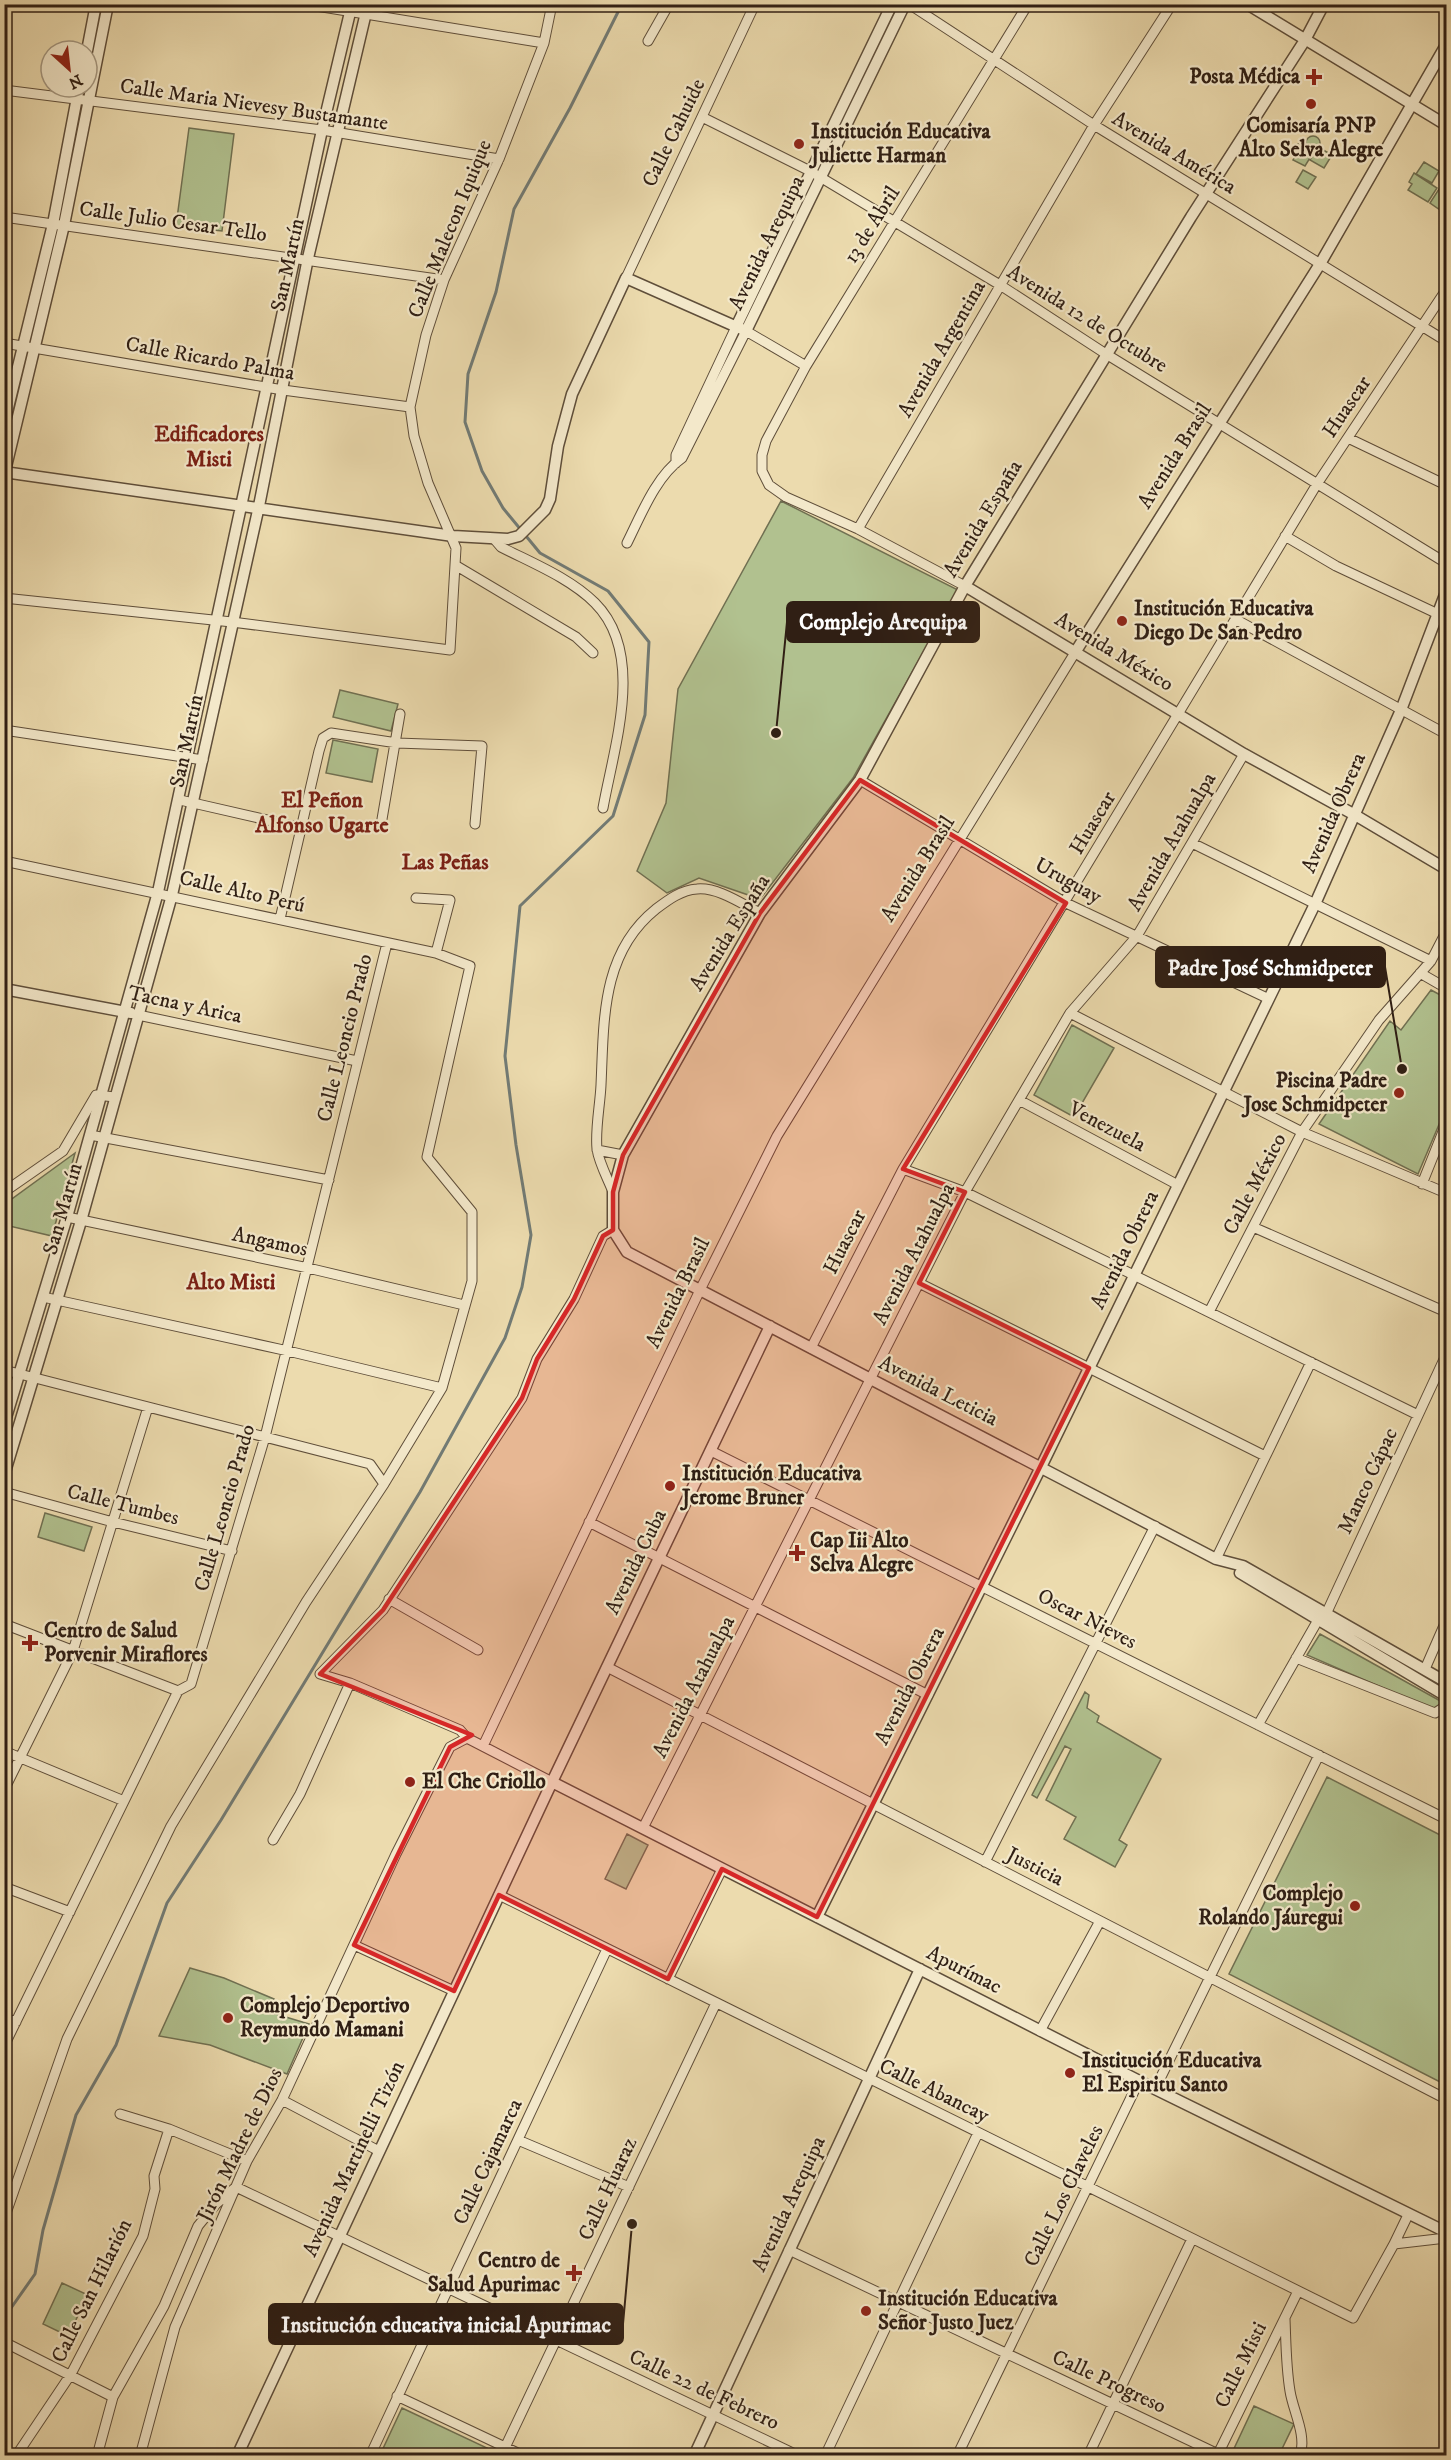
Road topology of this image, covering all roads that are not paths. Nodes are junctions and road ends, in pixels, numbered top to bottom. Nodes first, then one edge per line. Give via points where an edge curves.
1 (96, 4) edge
2 (108, 4) edge
3 (304, 4) edge
4 (552, 4) edge
5 (669, 4) edge
6 (755, 4) edge
7 (892, 4) edge
8 (907, 4) edge
9 (1028, 4) edge
10 (1172, 4) edge
11 (1248, 4) edge
12 (1324, 4) edge
13 (351, 8) edge
14 (367, 9) edge
15 (89, 39) edge
16 (1305, 40) junction
17 (648, 41) dead end
18 (544, 43) junction
19 (1446, 45) edge
20 (994, 60) junction
21 (4, 90) edge
22 (330, 97) junction
23 (82, 100) junction
24 (346, 100) junction
25 (1413, 105) junction
26 (702, 117) junction
27 (1094, 125) junction
28 (1446, 125) edge
29 (322, 130) junction
30 (339, 133) junction
31 (499, 159) junction
32 (815, 174) junction
33 (1206, 194) junction
34 (4, 217) edge
35 (896, 222) junction
36 (59, 225) junction
37 (295, 257) junction
38 (308, 258) junction
39 (1320, 264) junction
40 (626, 278) junction
41 (444, 279) junction
42 (1000, 285) junction
43 (1446, 290) edge
44 (285, 303) junction
45 (299, 305) junction
46 (1424, 327) junction
47 (741, 329) junction
48 (1446, 341) edge
49 (4, 343) edge
50 (28, 346) junction
51 (1106, 354) junction
52 (806, 366) junction
53 (267, 387) junction
54 (283, 390) junction
55 (410, 407) junction
56 (1219, 423) junction
57 (4, 424) edge
58 (1348, 438) junction
59 (762, 471) joint
60 (5, 473) edge
61 (1317, 484) junction
62 (1446, 485) edge
63 (242, 504) junction
64 (259, 506) junction
65 (858, 529) junction
66 (453, 536) junction
67 (1285, 536) junction
68 (495, 540) junction
69 (627, 543) dead end
70 (1446, 563) edge
71 (455, 565) junction
72 (965, 586) junction
73 (1446, 592) edge
74 (4, 598) edge
75 (1438, 615) junction
76 (1235, 619) junction
77 (217, 621) junction
78 (232, 622) junction
79 (1076, 651) junction
80 (593, 653) dead end
81 (1401, 710) junction
82 (400, 714) dead end
83 (1179, 714) junction
84 (4, 730) edge
85 (1446, 734) edge
86 (397, 743) junction
87 (1244, 754) junction
88 (189, 758) junction
89 (203, 760) junction
90 (860, 780) junction
91 (180, 800) junction
92 (194, 803) junction
93 (603, 808) dead end
94 (1355, 815) junction
95 (476, 824) dead end
96 (381, 825) dead end
97 (302, 828) junction
98 (960, 839) junction
99 (1192, 843) junction
100 (4, 861) edge
101 (1446, 869) edge
102 (158, 892) junction
103 (172, 895) junction
104 (416, 898) dead end
105 (1066, 903) junction
106 (1315, 904) junction
107 (760, 913) junction
108 (280, 919) junction
109 (1446, 932) edge
110 (1137, 936) junction
111 (387, 943) junction
112 (436, 953) junction
113 (1431, 961) junction
114 (1420, 973) junction
115 (1446, 988) edge
116 (4, 989) edge
117 (1267, 998) junction
118 (125, 1012) junction
119 (1070, 1013) junction
120 (138, 1015) junction
121 (357, 1061) junction
122 (1223, 1092) junction
123 (101, 1094) junction
124 (115, 1097) junction
125 (1019, 1100) junction
126 (1446, 1124) edge
127 (1302, 1132) junction
128 (90, 1135) junction
129 (104, 1138) junction
130 (597, 1150) junction
131 (623, 1155) junction
132 (903, 1169) junction
133 (328, 1180) junction
134 (1178, 1185) junction
135 (1422, 1185) junction
136 (4, 1192) edge
137 (613, 1192) junction
138 (965, 1192) junction
139 (1446, 1193) edge
140 (67, 1218) junction
141 (81, 1221) junction
142 (1253, 1227) junction
143 (613, 1230) junction
144 (308, 1268) junction
145 (1134, 1275) junction
146 (919, 1283) junction
147 (700, 1290) junction
148 (43, 1297) junction
149 (57, 1300) junction
150 (464, 1305) junction
151 (1209, 1312) junction
152 (1446, 1312) edge
153 (770, 1326) junction
154 (811, 1348) junction
155 (288, 1351) junction
156 (1446, 1355) edge
157 (1311, 1362) junction
158 (1089, 1368) junction
159 (4, 1370) edge
160 (20, 1374) junction
161 (33, 1377) junction
162 (870, 1378) junction
163 (442, 1388) junction
164 (148, 1407) junction
165 (1418, 1415) junction
166 (4, 1424) edge
167 (265, 1437) junction
168 (711, 1450) junction
169 (1265, 1456) junction
170 (1041, 1467) junction
171 (4, 1475) edge
172 (384, 1484) junction
173 (4, 1492) edge
174 (809, 1500) junction
175 (112, 1522) junction
176 (589, 1522) junction
177 (1155, 1526) junction
178 (232, 1551) junction
179 (659, 1558) junction
180 (1216, 1559) junction
181 (982, 1586) junction
182 (389, 1599) junction
183 (755, 1607) junction
184 (1322, 1616) junction
185 (1446, 1621) edge
186 (4, 1624) edge
187 (1095, 1643) junction
188 (478, 1650) dead end
189 (73, 1651) junction
190 (1296, 1658) junction
191 (607, 1667) junction
192 (1425, 1669) junction
193 (1446, 1682) edge
194 (350, 1683) junction
195 (178, 1691) junction
196 (928, 1695) junction
197 (1446, 1696) edge
198 (1446, 1706) edge
199 (700, 1715) junction
200 (1258, 1725) junction
201 (467, 1738) junction
202 (483, 1746) junction
203 (4, 1751) edge
204 (1319, 1755) junction
205 (21, 1756) junction
206 (552, 1782) junction
207 (4, 1790) edge
208 (124, 1801) junction
209 (873, 1804) junction
210 (1446, 1819) edge
211 (643, 1828) junction
212 (273, 1840) dead end
213 (985, 1862) junction
214 (722, 1869) junction
215 (4, 1887) edge
216 (499, 1895) junction
217 (70, 1912) junction
218 (817, 1917) junction
219 (1100, 1921) junction
220 (354, 1945) junction
221 (607, 1949) junction
222 (920, 1970) junction
223 (1210, 1978) junction
224 (668, 1979) junction
225 (454, 1991) junction
226 (716, 2003) junction
227 (4, 2018) edge
228 (16, 2022) junction
229 (1041, 2031) junction
230 (4, 2046) edge
231 (869, 2079) junction
232 (1139, 2081) junction
233 (1155, 2089) junction
234 (1446, 2099) edge
235 (282, 2100) junction
236 (120, 2114) dead end
237 (169, 2129) junction
238 (978, 2133) junction
239 (518, 2140) junction
240 (379, 2151) junction
241 (247, 2161) junction
242 (236, 2187) junction
243 (629, 2187) junction
244 (1088, 2187) junction
245 (1408, 2215) junction
246 (4, 2219) edge
247 (1446, 2232) edge
248 (339, 2236) junction
249 (1446, 2238) edge
250 (1192, 2239) junction
251 (1394, 2244) junction
252 (789, 2250) junction
253 (448, 2288) junction
254 (1298, 2291) junction
255 (898, 2302) junction
256 (1285, 2317) junction
257 (556, 2340) junction
258 (4, 2342) edge
259 (1007, 2354) junction
260 (71, 2374) junction
261 (113, 2397) junction
262 (398, 2397) junction
263 (1113, 2404) junction
264 (713, 2414) junction
265 (503, 2451) edge
266 (1217, 2455) edge
267 (16, 2456) edge
268 (97, 2456) edge
269 (140, 2456) edge
270 (237, 2456) edge
271 (370, 2456) edge
272 (524, 2456) edge
273 (694, 2456) edge
274 (799, 2456) edge
275 (825, 2456) edge
276 (957, 2456) edge
277 (1088, 2456) edge
278 (1300, 2456) edge

1 - 15 street
2 - 23 street
3 - 13 street
4 - 18 street, Calle Malecon Iquique
5 - 17 street
6 - 26 street, Calle Cahuide
7 - 32 street, Avenida Arequipa
8 - 20 street, Avenida América
8 - 32 street, Avenida Arequipa
9 - 20 street, 13 de Abril
10 - 27 street, Avenida Argentina
11 - 16 street
12 - 16 street, Avenida España
13 - 14 street
13 - 22 street, San Martín
14 - 18 street
14 - 24 street, San Martín
16 - 25 street
16 - 33 street, Avenida España
18 - 31 street, Calle Malecon Iquique
19 - 25 street, Avenida Brasil
20 - 27 street, Avenida América
20 - 35 street, 13 de Abril
21 - 23 street, Calle Maria Nievesy Bustamante
22 - 24 street
22 - 29 street, San Martín
23 - 29 street, Calle Maria Nievesy Bustamante
23 - 36 street
24 - 30 street, San Martín
25 - 28 street
25 - 39 street, Avenida Brasil
26 - 32 street, Avenida 12 de Octubre
26 - 40 street, Calle Cahuide
27 - 33 street, Avenida América
27 - 42 street, Avenida Argentina
29 - 30 street, Calle Maria Nievesy Bustamante
29 - 37 street, San Martín
30 - 31 street, Calle Maria Nievesy Bustamante
30 - 38 street, San Martín
31 - 41 street, Calle Malecon Iquique
32 - 35 street, Avenida 12 de Octubre
32 - 47 street, Avenida Arequipa
33 - 39 street, Avenida América
33 - 51 street, Avenida España
34 - 36 street, Calle Julio Cesar Tello
35 - 42 street, Avenida 12 de Octubre
35 - 52 street, 13 de Abril
36 - 37 street, Calle Julio Cesar Tello
36 - 50 street
37 - 38 street, Calle Julio Cesar Tello
37 - 44 street, San Martín
38 - 41 street, Calle Julio Cesar Tello
38 - 45 street, San Martín
39 - 46 street, Avenida América
39 - 56 street, Avenida Brasil
40 - 47 street
40 - 68 street via 572,394 545,510 519,536
41 - 55 street, Calle Malecon Iquique via 426,335
42 - 51 street, Avenida 12 de Octubre
42 - 65 street, Avenida Argentina
43 - 46 street
44 - 45 street
44 - 53 street, San Martín
45 - 54 street, San Martín
46 - 48 street, Avenida América
46 - 58 street, Huascar
47 - 52 street
47 - 69 street, Avenida Arequipa via 676,455 676,463 652,495
49 - 50 street, Calle Ricardo Palma
50 - 53 street, Calle Ricardo Palma
50 - 57 street
50 - 60 street
51 - 56 street, Avenida 12 de Octubre
51 - 72 street, Avenida España
52 - 59 street, 13 de Abril via 766,441
53 - 54 street, Calle Ricardo Palma
53 - 63 street, San Martín
54 - 55 street, Calle Ricardo Palma
54 - 64 street, San Martín
55 - 66 street, Calle Malecon Iquique via 428,483
56 - 61 street, Avenida 12 de Octubre
56 - 79 street, Avenida Brasil
58 - 61 street, Huascar
58 - 62 street
59 - 65 street, Avenida México via 769,485 786,497
60 - 63 street
61 - 67 street, Huascar
61 - 70 street, Avenida 12 de Octubre
63 - 64 street
63 - 77 street, San Martín
64 - 66 street
64 - 78 street, San Martín
65 - 72 street, Avenida México
66 - 68 street
66 - 71 street
67 - 75 street via 1336,566
67 - 76 street, Huascar
68 - 93 street via 501,548 557,576 594,602 611,622 620,644 625,686
71 - 78 street via 450,650
71 - 80 street via 576,638
72 - 79 street, Avenida México
72 - 90 street, Avenida España
73 - 75 street, Avenida Obrera
74 - 77 street
75 - 81 street, Avenida Obrera
76 - 81 street
76 - 83 street, Huascar
77 - 78 street
77 - 88 street, San Martín
78 - 89 street, San Martín
79 - 83 street, Avenida México
79 - 98 street, Avenida Brasil
81 - 85 street
81 - 94 street, Avenida Obrera
82 - 86 street
83 - 87 street, Avenida México
83 - 105 street, Huascar
84 - 88 street
86 - 95 street via 482,746
86 - 96 street
86 - 97 street via 331,733 323,738
87 - 94 street, Avenida México
87 - 99 street, Avenida Atahualpa
88 - 89 street
88 - 91 street, San Martín
89 - 92 street, San Martín
90 - 98 street, Uruguay
90 - 107 street, Avenida España
91 - 92 street
91 - 102 street, San Martín
92 - 97 street
92 - 103 street, San Martín
94 - 101 street, Avenida México
94 - 106 street, Avenida Obrera
97 - 108 street
98 - 105 street, Uruguay
98 - 147 street, Avenida Brasil via 777,1136
99 - 106 street
99 - 110 street, Avenida Atahualpa
100 - 102 street, Calle Alto Perú
102 - 103 street, Calle Alto Perú
102 - 118 street, San Martín
103 - 108 street, Calle Alto Perú
103 - 120 street, San Martín
104 - 112 street via 450,900
105 - 110 street, Uruguay
105 - 132 street, Huascar
106 - 113 street
106 - 117 street, Avenida Obrera
107 - 130 street via 713,891 696,889 671,897 632,932 608,982
107 - 131 street, Avenida España
108 - 111 street, Calle Alto Perú
109 - 113 street, Calle México
110 - 117 street, Uruguay
110 - 119 street, Avenida Atahualpa
111 - 112 street, Calle Alto Perú
111 - 121 street, Calle Leoncio Prado
112 - 150 street, Calle Alto Perú via 470,966 427,1157 472,1212 472,1281
113 - 114 street, Calle México
114 - 115 street
114 - 127 street, Calle México via 1379,1020
116 - 118 street, Tacna y Arica
117 - 122 street, Avenida Obrera
118 - 120 street, Tacna y Arica
118 - 123 street, San Martín
119 - 122 street
119 - 125 street, Avenida Atahualpa
120 - 121 street, Tacna y Arica
120 - 124 street, San Martín
121 - 133 street, Calle Leoncio Prado
122 - 127 street
122 - 134 street, Avenida Obrera
123 - 124 street
123 - 128 street, San Martín
123 - 136 street via 93,1099 63,1151
124 - 129 street, San Martín
125 - 134 street, Venezuela
125 - 138 street, Avenida Atahualpa
126 - 135 street
127 - 135 street
127 - 142 street, Calle México
128 - 129 street
128 - 140 street, San Martín
129 - 133 street
129 - 141 street, San Martín
130 - 131 street
130 - 137 street
131 - 137 street, Avenida España
132 - 138 street
132 - 154 street, Huascar
133 - 144 street, Calle Leoncio Prado
134 - 145 street, Avenida Obrera
135 - 139 street
137 - 143 street, Avenida España
138 - 145 street
138 - 146 street, Avenida Atahualpa
140 - 141 street, Angamos
140 - 148 street, San Martín
141 - 144 street, Angamos
141 - 149 street, San Martín
142 - 151 street, Calle México
142 - 152 street
143 - 147 street, Avenida Leticia via 627,1252
143 - 182 street via 603,1236 574,1299 537,1359 522,1398
144 - 150 street, Angamos
144 - 155 street, Calle Leoncio Prado
145 - 151 street
145 - 158 street, Avenida Obrera
146 - 158 street
146 - 162 street, Avenida Atahualpa
147 - 153 street, Avenida Leticia
147 - 176 street, Avenida Brasil
148 - 149 street
148 - 160 street, San Martín
149 - 155 street
149 - 161 street, San Martín
150 - 163 street
151 - 157 street
153 - 154 street, Avenida Leticia
153 - 168 street, Avenida Cuba
154 - 162 street, Avenida Leticia
155 - 163 street
155 - 167 street, Calle Leoncio Prado
156 - 165 street, Manco Cápac
157 - 165 street
157 - 169 street
158 - 169 street
158 - 170 street, Avenida Obrera
159 - 160 street
160 - 161 street
160 - 166 street, San Martín
161 - 164 street
161 - 171 street, San Martín
162 - 170 street, Avenida Leticia
162 - 174 street, Avenida Atahualpa
163 - 172 street
164 - 167 street
164 - 175 street
165 - 184 street, Manco Cápac
167 - 172 street via 370,1464
167 - 178 street, Calle Leoncio Prado
168 - 174 street, Oscar Nieves
168 - 179 street, Avenida Cuba
169 - 180 street
170 - 177 street, Avenida Leticia
170 - 181 street, Avenida Obrera
172 - 246 street via 306,1602 171,1826 67,2039
173 - 175 street, Calle Tumbes
174 - 181 street, Oscar Nieves
174 - 183 street, Avenida Atahualpa
175 - 178 street, Calle Tumbes
175 - 189 street
176 - 179 street
176 - 202 street, Avenida Brasil
177 - 180 street, Avenida Leticia
177 - 187 street
178 - 195 street, Calle Leoncio Prado via 191,1684
179 - 183 street
179 - 191 street, Avenida Cuba
180 - 184 street, Avenida Leticia via 1243,1566
181 - 187 street, Oscar Nieves
181 - 196 street, Avenida Obrera
182 - 188 street
182 - 194 street, Apurímac via 320,1674
183 - 196 street
183 - 199 street, Avenida Atahualpa
184 - 190 street, Manco Cápac
184 - 192 street, Avenida Leticia
184 - 197 street, Avenida Leticia
185 - 192 street
186 - 189 street
187 - 200 street, Oscar Nieves
187 - 213 street
189 - 195 street
189 - 205 street
190 - 198 street via 1435,1713
190 - 200 street, Manco Cápac
191 - 199 street, Justicia
191 - 206 street, Avenida Cuba
192 - 193 street, Avenida Leticia
194 - 201 street, Apurímac via 460,1730
194 - 212 street via 300,1794
195 - 208 street, Calle Leoncio Prado
196 - 209 street, Avenida Obrera
199 - 209 street, Justicia
199 - 211 street, Avenida Atahualpa
200 - 204 street, Oscar Nieves
201 - 202 street, Apurímac
201 - 220 street, Jirón Madre de Dios via 450,1747
202 - 206 street, Apurímac
203 - 205 street
204 - 210 street, Oscar Nieves
204 - 223 street
205 - 207 street
205 - 208 street
206 - 211 street, Apurímac
206 - 216 street, Avenida Martinelli Tizón
208 - 217 street, Calle Leoncio Prado
209 - 213 street, Justicia
209 - 218 street, Avenida Obrera
211 - 214 street, Apurímac
213 - 219 street, Justicia
214 - 218 street, Apurímac
214 - 224 street
215 - 217 street
216 - 221 street, Calle Abancay
216 - 225 street, Avenida Martinelli Tizón
217 - 228 street, Calle Leoncio Prado
218 - 222 street, Apurímac
219 - 223 street, Justicia
219 - 229 street
220 - 225 street
220 - 235 street, Jirón Madre de Dios
221 - 224 street, Calle Abancay
221 - 239 street, Calle Cajamarca
222 - 229 street, Apurímac
222 - 231 street, Avenida Arequipa
223 - 233 street
223 - 234 street, Justicia
224 - 226 street, Calle Abancay
225 - 240 street, Avenida Martinelli Tizón
226 - 231 street, Calle Abancay
226 - 243 street, Calle Huaraz
227 - 228 street
228 - 230 street, Calle Leoncio Prado
229 - 232 street, Apurímac
231 - 238 street, Calle Abancay
231 - 252 street, Avenida Arequipa
232 - 233 street, Apurímac
232 - 244 street, Calle Los Claveles
233 - 245 street, Apurímac
235 - 240 street
235 - 241 street, Jirón Madre de Dios
236 - 237 street
237 - 241 street
237 - 260 street, Calle San Hilarión via 154,2176 155,2189 143,2236
238 - 244 street, Calle Abancay
238 - 255 street
239 - 243 street
239 - 253 street, Calle Cajamarca
240 - 248 street, Avenida Martinelli Tizón
241 - 242 street, Jirón Madre de Dios
242 - 248 street, Calle 22 de Febrero
242 - 261 street via 198,2226 164,2306
242 - 269 street, Jirón Madre de Dios via 175,2327
243 - 257 street, Calle Huaraz
244 - 250 street, Calle Abancay
244 - 259 street, Calle Los Claveles
245 - 247 street, Apurímac
245 - 251 street
248 - 253 street, Calle 22 de Febrero
248 - 270 street, Avenida Martinelli Tizón
249 - 251 street
250 - 254 street, Calle Abancay
250 - 263 street
251 - 254 street, Calle Abancay via 1353,2318
252 - 255 street, Calle Progreso
252 - 264 street, Avenida Arequipa
253 - 257 street, Calle 22 de Febrero
253 - 262 street, Calle Cajamarca
254 - 256 street, Calle Misti
255 - 259 street, Calle Progreso
255 - 275 street
256 - 266 street, Calle Misti
256 - 278 street
257 - 264 street, Calle 22 de Febrero
257 - 265 street, Calle Huaraz
258 - 260 street
259 - 263 street, Calle Progreso
259 - 276 street, Calle Los Claveles
260 - 261 street
260 - 267 street, Calle San Hilarión
261 - 268 street
262 - 265 street
262 - 271 street, Calle Cajamarca
263 - 266 street, Calle Progreso
263 - 277 street
264 - 273 street, Avenida Arequipa
264 - 274 street, Calle 22 de Febrero
265 - 272 street

